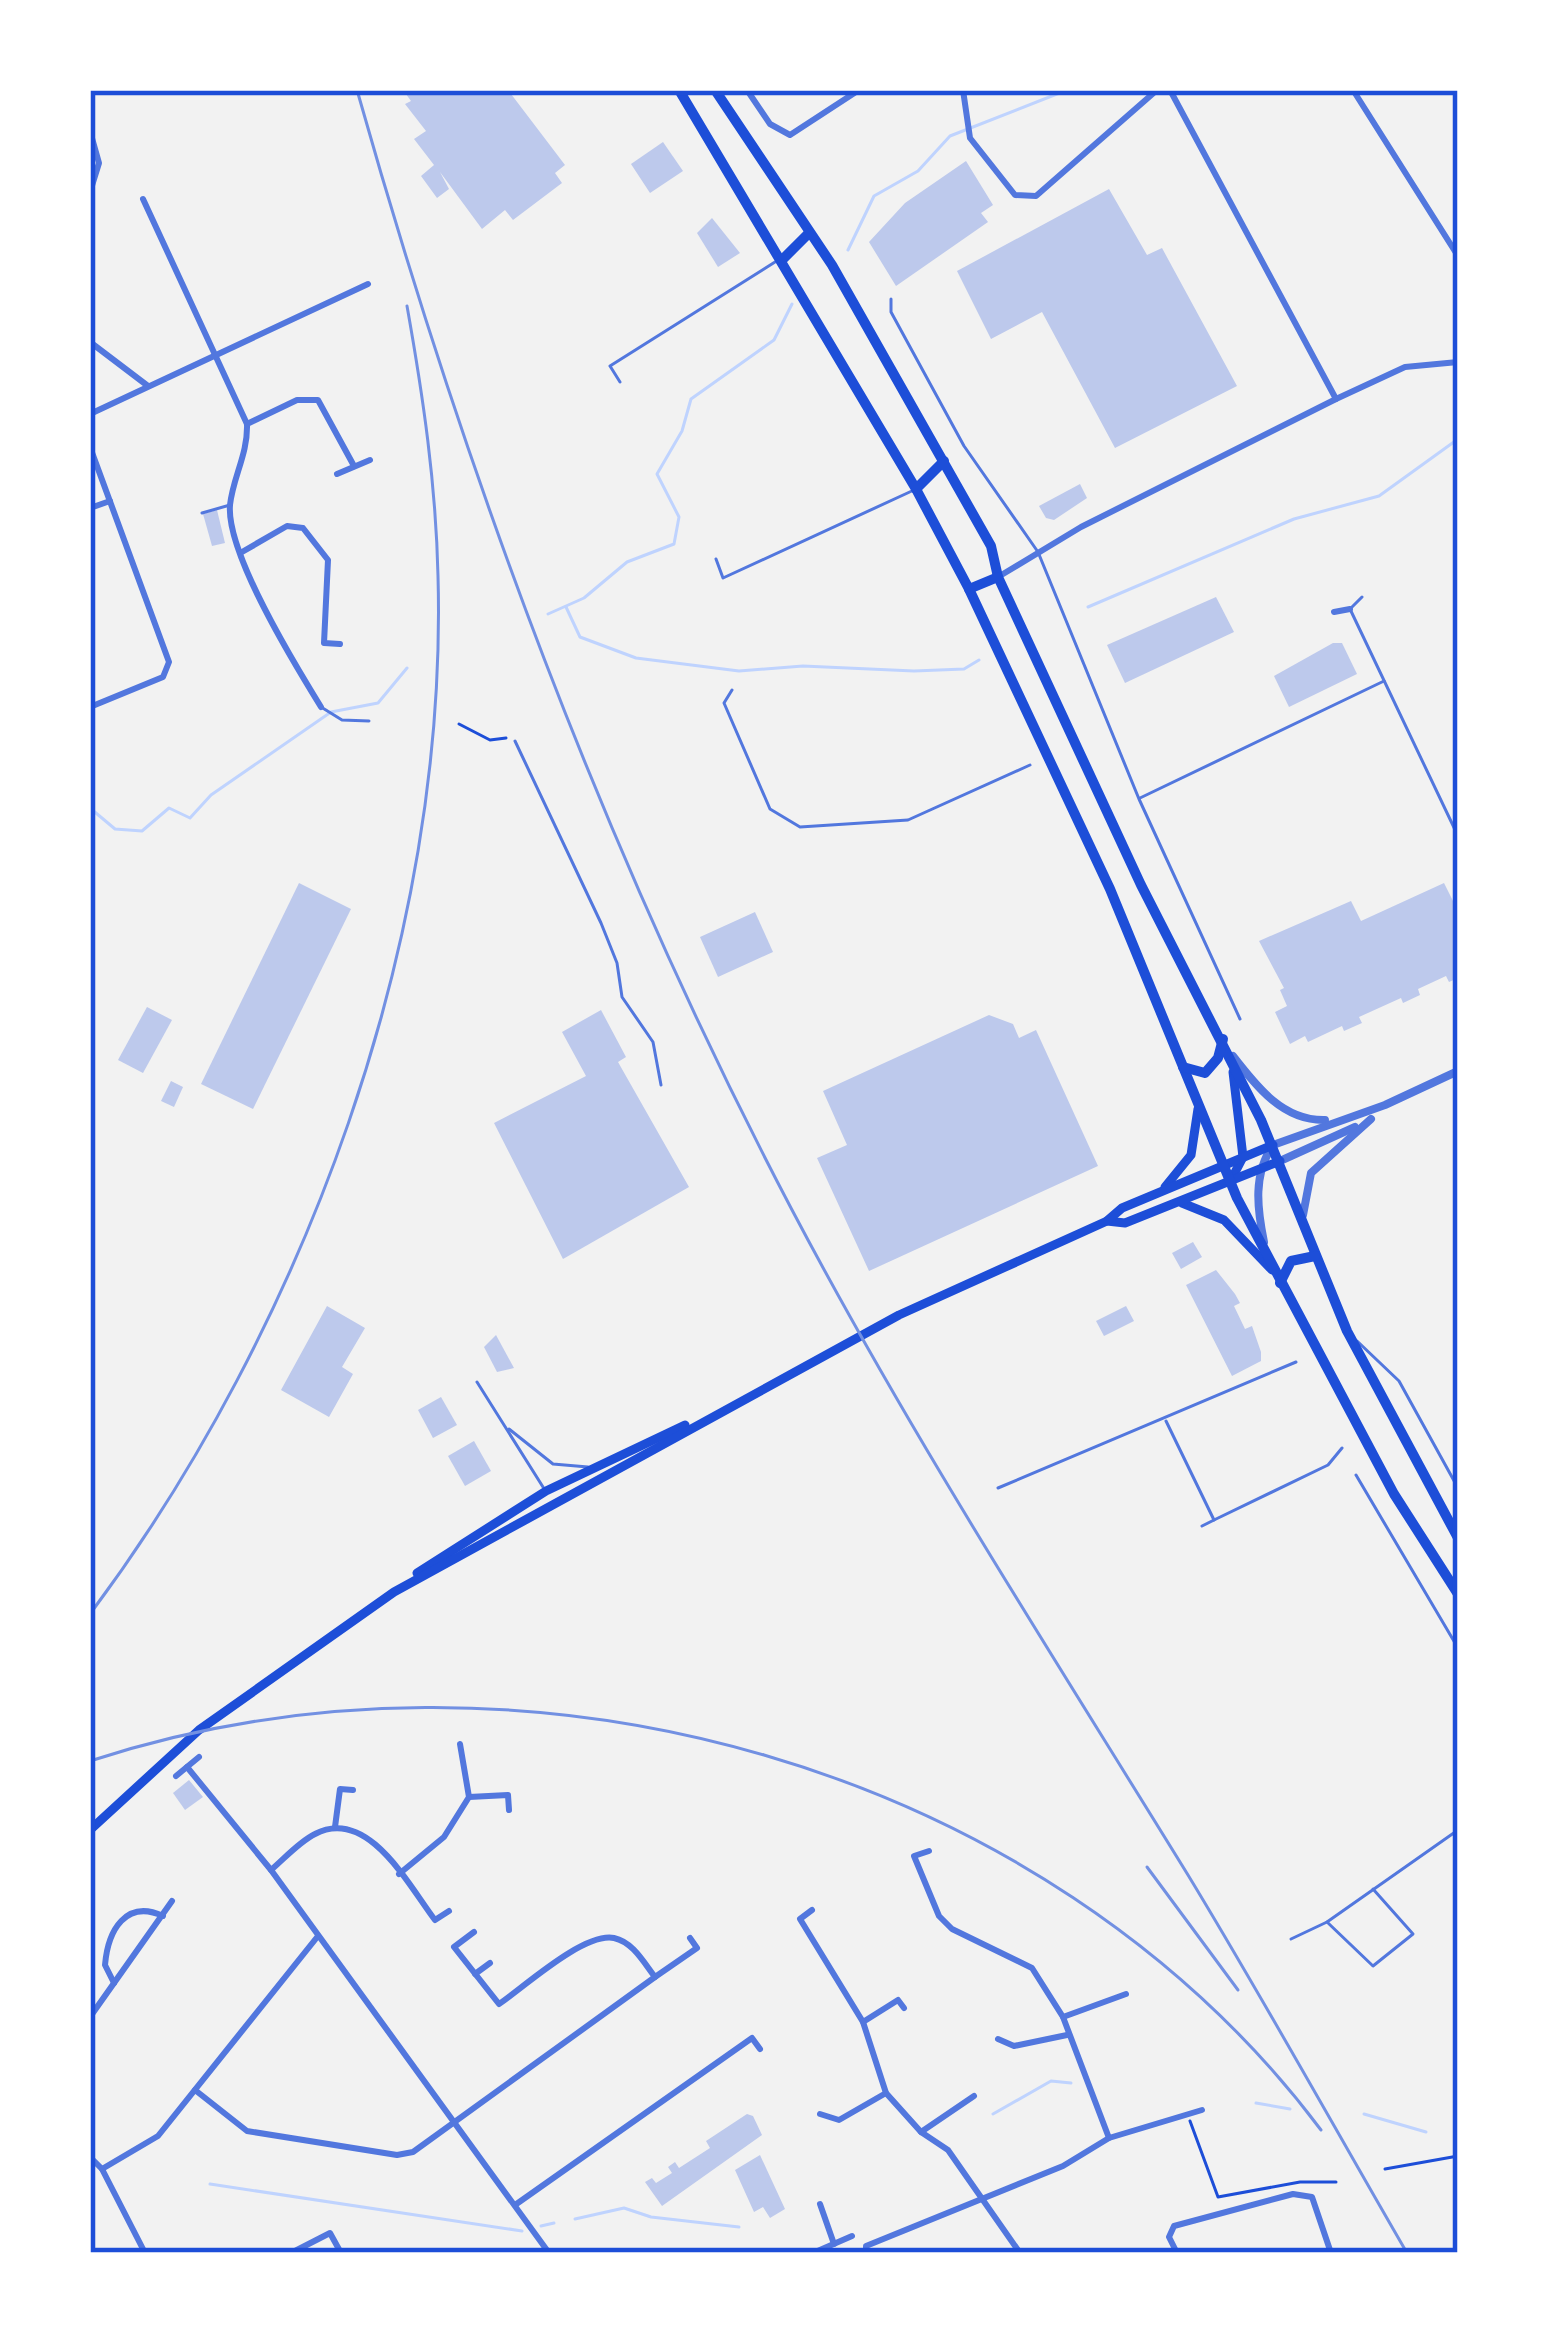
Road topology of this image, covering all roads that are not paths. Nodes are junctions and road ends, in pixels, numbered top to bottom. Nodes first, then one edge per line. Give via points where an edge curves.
1 (679, 90) edge
2 (715, 90) edge
3 (747, 90) edge
4 (859, 90) edge
5 (963, 90) edge
6 (1157, 90) edge
7 (1170, 90) edge
8 (1353, 90) edge
9 (90, 130) edge
10 (90, 192) edge
11 (143, 199) dead end
12 (809, 233) junction
13 (1458, 256) edge
14 (782, 260) junction
15 (368, 284) dead end
16 (891, 298) dead end
17 (90, 342) edge
18 (217, 355) junction
19 (1458, 362) edge
20 (620, 382) dead end
21 (148, 386) junction
22 (1336, 399) junction
23 (90, 414) edge
24 (247, 424) junction
25 (90, 446) edge
26 (370, 460) dead end
27 (944, 461) junction
28 (355, 466) junction
29 (337, 474) dead end
30 (916, 489) junction
31 (110, 501) junction
32 (230, 505) junction
33 (90, 508) edge
34 (202, 513) dead end
35 (242, 552) junction
36 (1038, 552) junction
37 (716, 559) dead end
38 (998, 578) junction
39 (969, 589) junction
40 (1362, 597) dead end
41 (1350, 609) junction
42 (1334, 612) dead end
43 (340, 644) dead end
44 (1384, 681) junction
45 (732, 690) dead end
46 (90, 707) edge
47 (321, 707) joint
48 (369, 722) dead end
49 (515, 741) road end
50 (1030, 765) dead end
51 (1139, 799) junction
52 (1458, 836) edge
53 (1240, 1019) dead end
54 (1226, 1044) junction
55 (1183, 1067) junction
56 (1458, 1071) edge
57 (661, 1084) dead end
58 (1385, 1105) junction
59 (1198, 1109) junction
60 (1371, 1119) junction
61 (1330, 1120) junction
62 (1273, 1145) junction
63 (1244, 1156) junction
64 (1280, 1161) junction
65 (1222, 1166) junction
66 (1260, 1170) junction
67 (1230, 1183) junction
68 (1156, 1194) junction
69 (1182, 1203) junction
70 (1107, 1221) junction
71 (1304, 1227) junction
72 (1315, 1256) junction
73 (1276, 1277) junction
74 (1347, 1331) junction
75 (1296, 1362) dead end
76 (477, 1382) dead end
77 (714, 1415) junction
78 (1165, 1419) junction
79 (503, 1423) junction
80 (1342, 1448) dead end
81 (591, 1467) junction
82 (1356, 1475) dead end
83 (998, 1488) dead end
84 (1458, 1488) edge
85 (546, 1491) junction
86 (553, 1504) junction
87 (1214, 1520) junction
88 (1202, 1526) dead end
89 (1458, 1538) edge
90 (394, 1592) junction
91 (1458, 1594) edge
92 (1458, 1648) edge
93 (460, 1744) dead end
94 (199, 1757) dead end
95 (187, 1767) junction
96 (176, 1777) dead end
97 (353, 1790) dead end
98 (469, 1797) junction
99 (509, 1810) dead end
100 (335, 1827) junction
101 (90, 1830) edge
102 (1458, 1830) edge
103 (1451, 1834) junction
104 (1458, 1844) edge
105 (929, 1851) dead end
106 (914, 1856) junction
107 (902, 1860) dead end
108 (271, 1870) junction
109 (399, 1874) junction
110 (1372, 1888) junction
111 (172, 1901) dead end
112 (812, 1910) dead end
113 (449, 1911) dead end
114 (164, 1916) junction
115 (1327, 1922) junction
116 (474, 1932) dead end
117 (318, 1936) junction
118 (690, 1938) dead end
119 (1291, 1939) dead end
120 (490, 1963) dead end
121 (476, 1975) junction
122 (655, 1977) junction
123 (114, 1983) junction
124 (1126, 1994) dead end
125 (904, 2008) dead end
126 (1063, 2017) junction
127 (90, 2018) edge
128 (863, 2022) junction
129 (1067, 2036) junction
130 (998, 2039) dead end
131 (760, 2049) dead end
132 (195, 2090) junction
133 (886, 2093) junction
134 (974, 2096) dead end
135 (1202, 2110) dead end
136 (820, 2114) dead end
137 (454, 2122) junction
138 (921, 2132) junction
139 (1108, 2138) junction
140 (90, 2157) edge
141 (102, 2169) junction
142 (983, 2198) junction
143 (820, 2204) dead end
144 (514, 2205) junction
145 (852, 2236) dead end
146 (834, 2243) junction
147 (866, 2250) edge
148 (145, 2253) edge
149 (291, 2253) edge
150 (341, 2253) edge
151 (549, 2253) edge
152 (812, 2253) edge
153 (1020, 2253) edge
154 (1177, 2253) edge
155 (1331, 2253) edge

1 - 14 highway
2 - 12 highway
3 - 4 street via 770,124 790,135
5 - 6 street via 970,138 1015,194 1036,196
7 - 22 street
8 - 13 street
9 - 10 street via 99,164
11 - 18 street
12 - 14 highway
12 - 27 highway
14 - 20 lane via 610,366
14 - 30 highway
15 - 18 street
16 - 36 lane via 891,312 964,446
17 - 21 street
18 - 21 street
18 - 24 street
19 - 22 street via 1405,367
21 - 23 street
22 - 36 street
24 - 28 street via 298,400 318,400
24 - 32 street
25 - 31 street
26 - 28 street
27 - 30 highway
27 - 38 highway via 991,546
28 - 29 street
30 - 37 lane via 723,578
30 - 39 highway
31 - 33 street
31 - 46 street via 169,662 163,677
32 - 34 lane
32 - 35 street
35 - 43 street via 287,526 303,528 328,560 324,643
35 - 47 street
36 - 38 street
36 - 51 lane
38 - 39 highway
38 - 54 highway via 1132,868
39 - 55 highway via 1110,889
40 - 41 lane
41 - 42 street
41 - 44 lane
44 - 51 lane
44 - 52 lane
45 - 50 lane via 724,703 770,809 800,827 908,820
47 - 48 lane
49 - 57 lane via 601,923 622,998 652,1042
51 - 53 lane
54 - 55 highway via 1205,1073
54 - 61 street via 1280,1107
54 - 62 highway
54 - 63 main road
55 - 59 highway
56 - 58 street
58 - 60 street
58 - 61 street
59 - 65 highway
59 - 68 main road via 1191,1155
60 - 64 street
60 - 71 street via 1311,1173
61 - 62 street
62 - 63 main road
62 - 64 highway
62 - 66 street
63 - 65 main road
63 - 67 main road
64 - 66 main road
64 - 71 highway
65 - 67 highway
65 - 68 main road
66 - 67 main road
66 - 73 street via 1259,1216
67 - 69 main road
67 - 73 highway
68 - 70 main road
69 - 70 main road via 1125,1223
69 - 73 main road via 1224,1220
70 - 77 main road via 898,1315
71 - 72 highway
72 - 73 highway via 1291,1261
72 - 74 highway
73 - 91 highway
74 - 84 lane via 1399,1381
74 - 89 highway
75 - 78 lane
76 - 79 lane
77 - 81 main road
77 - 86 main road
78 - 83 lane
78 - 87 lane
79 - 81 lane via 553,1464
79 - 85 lane
80 - 87 lane via 1328,1465
81 - 85 main road
82 - 92 lane
85 - 86 lane
85 - 90 main road
86 - 90 main road
87 - 88 lane
90 - 101 main road via 199,1730
93 - 98 street
94 - 95 street
95 - 96 street
95 - 108 street
97 - 100 street via 340,1789
98 - 99 street via 508,1795
98 - 109 street via 444,1837
100 - 108 street
100 - 109 street via 360,1832
102 - 103 lane
103 - 104 lane
103 - 110 lane
105 - 106 street
106 - 107 street
106 - 126 street via 939,1916 1031,1968
108 - 117 street
109 - 113 street via 435,1920
110 - 115 lane
110 - 115 lane via 1413,1934 1372,1966
111 - 114 street
112 - 128 street via 800,1918
114 - 123 street
114 - 123 street via 147,1909 115,1926 105,1965
115 - 119 lane
116 - 121 street via 454,1947
117 - 132 street
117 - 137 street
118 - 122 street via 697,1948
120 - 121 street
121 - 122 street via 499,2004 587,1941 613,1937
122 - 137 street
123 - 127 street
124 - 126 street
125 - 128 street via 898,2000
126 - 129 street
128 - 133 street
129 - 130 street via 1014,2046
129 - 139 street
131 - 144 street via 752,2038
132 - 137 street via 247,2131 397,2156
132 - 141 street via 158,2136
133 - 136 street via 839,2120
133 - 138 street
134 - 138 street
135 - 139 street
137 - 144 street
138 - 142 street via 948,2150
139 - 142 street
140 - 141 street
141 - 148 street
142 - 147 street
142 - 153 street
143 - 146 street
144 - 151 street
145 - 146 street
146 - 152 street
149 - 150 street via 330,2233
154 - 155 street via 1169,2237 1174,2226 1293,2194 1312,2197

